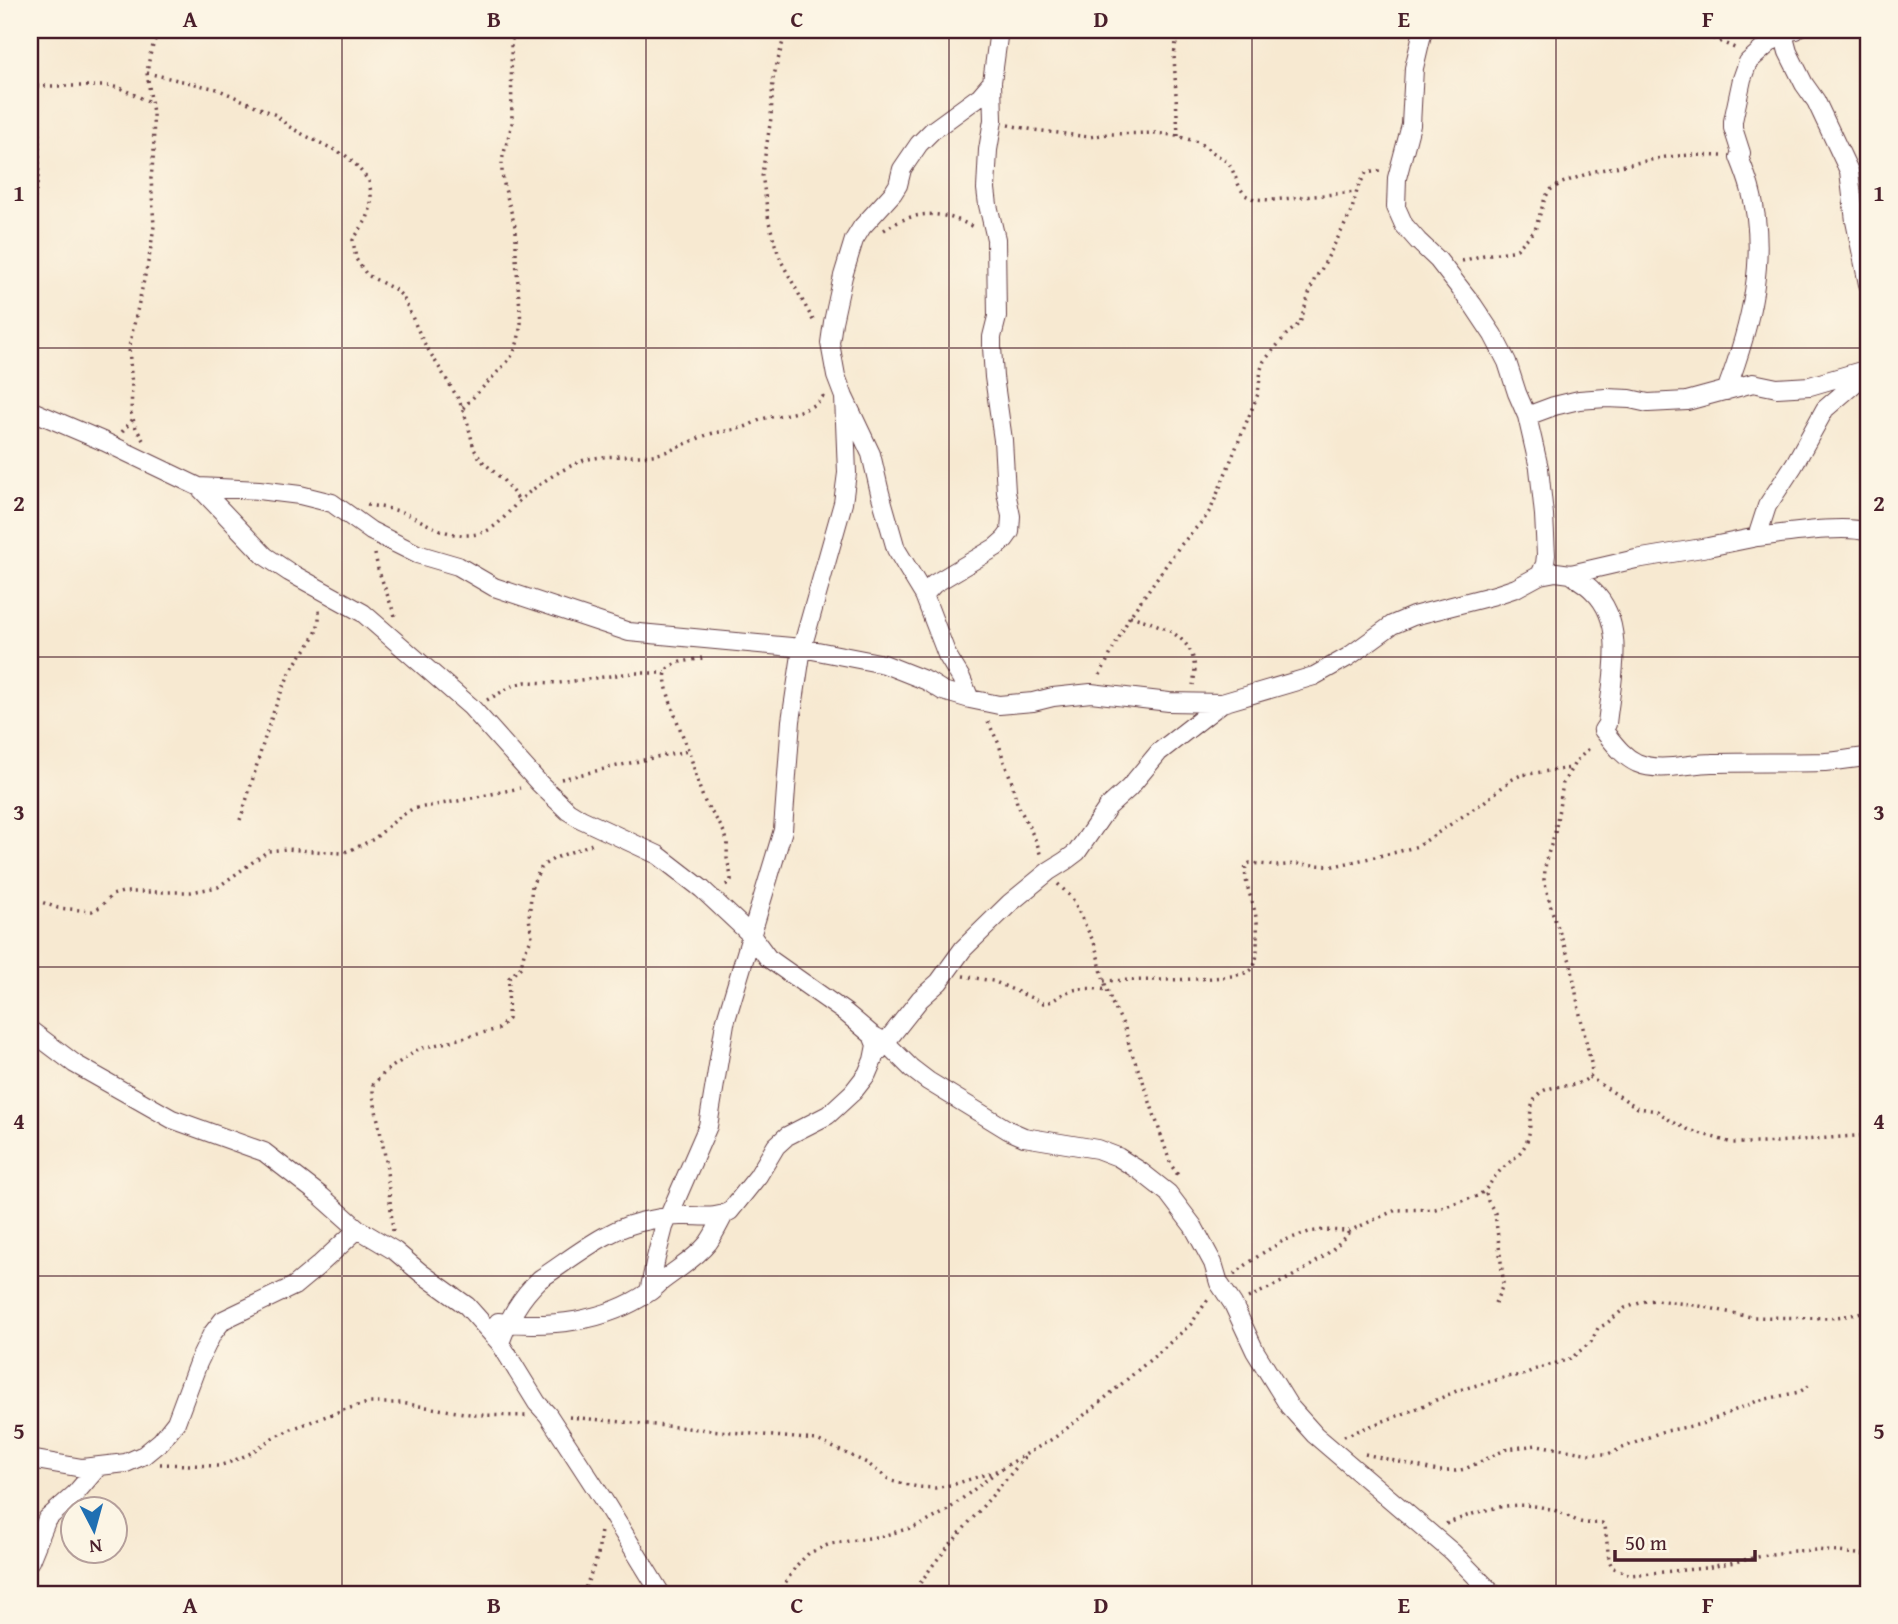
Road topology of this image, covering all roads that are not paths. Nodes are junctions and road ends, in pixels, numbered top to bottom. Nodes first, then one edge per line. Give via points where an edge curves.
1 (999, 30) edge
2 (1423, 30) edge
3 (1787, 30) edge
4 (992, 82) junction
5 (1868, 284) edge
6 (1868, 371) edge
7 (1726, 391) junction
8 (844, 397) junction
9 (30, 410) edge
10 (1527, 416) junction
11 (199, 487) junction
12 (1868, 532) edge
13 (1757, 537) junction
14 (1571, 574) junction
15 (1540, 575) junction
16 (924, 595) junction
17 (802, 648) junction
18 (973, 700) junction
19 (1222, 703) junction
20 (1868, 757) edge
21 (751, 935) junction
22 (30, 1030) edge
23 (878, 1038) junction
24 (724, 1215) junction
25 (668, 1218) junction
26 (358, 1229) junction
27 (649, 1292) junction
28 (475, 1314) junction
29 (507, 1323) junction
30 (500, 1343) junction
31 (30, 1459) edge
32 (98, 1467) junction
33 (30, 1561) edge
34 (661, 1594) edge
35 (1493, 1594) edge

1 - 4 street
2 - 10 street via 1414,68 1411,125 1397,178 1396,208 1404,225 1447,271 1493,335
3 - 5 street via 1793,63 1857,173 1855,221
3 - 7 street via 1748,62 1733,121 1751,189 1758,250 1752,302
4 - 8 street via 919,144 902,169 893,194 854,240 830,342
4 - 16 street via 986,189 996,239 997,317 992,348 1010,532 996,548 934,584
6 - 7 street via 1810,386 1777,388 1753,383
6 - 13 street via 1825,409 1767,506
7 - 10 street via 1687,401 1578,400
8 - 16 street via 871,454 896,549
8 - 17 street via 844,503
9 - 11 street
10 - 15 street via 1544,515 1546,555
11 - 17 street via 259,490 332,503 371,531 417,554 458,566 495,587 629,632
11 - 21 street via 265,556 363,613 471,707 568,811 658,855
12 - 13 street
13 - 14 street
14 - 15 street
14 - 20 street via 1593,590 1608,613 1614,636 1614,669 1603,730 1627,757 1648,766
15 - 19 street via 1495,595 1413,616 1314,676
16 - 18 street via 947,655
17 - 18 street via 884,664
17 - 21 street via 783,830
18 - 19 street via 999,705 1091,693
19 - 23 street via 1159,752 1108,807 1077,852 1010,904
21 - 23 street via 768,958
21 - 25 street via 725,1023 708,1126
22 - 26 street via 75,1064 172,1119 264,1152
23 - 24 street via 867,1074 853,1092 828,1115 776,1146 758,1176
23 - 35 street via 928,1081 1007,1130 1118,1157 1168,1193 1194,1226 1219,1283 1289,1406
24 - 25 street
24 - 27 street via 707,1244
25 - 27 street
25 - 29 street via 618,1229 590,1246 535,1284
26 - 28 street via 395,1251
26 - 32 street via 294,1286 223,1320 198,1363 176,1422 160,1441 125,1463
27 - 29 street via 619,1309 587,1318
28 - 29 street
28 - 30 street
29 - 30 street
30 - 34 street
31 - 32 street
32 - 33 street via 47,1519

